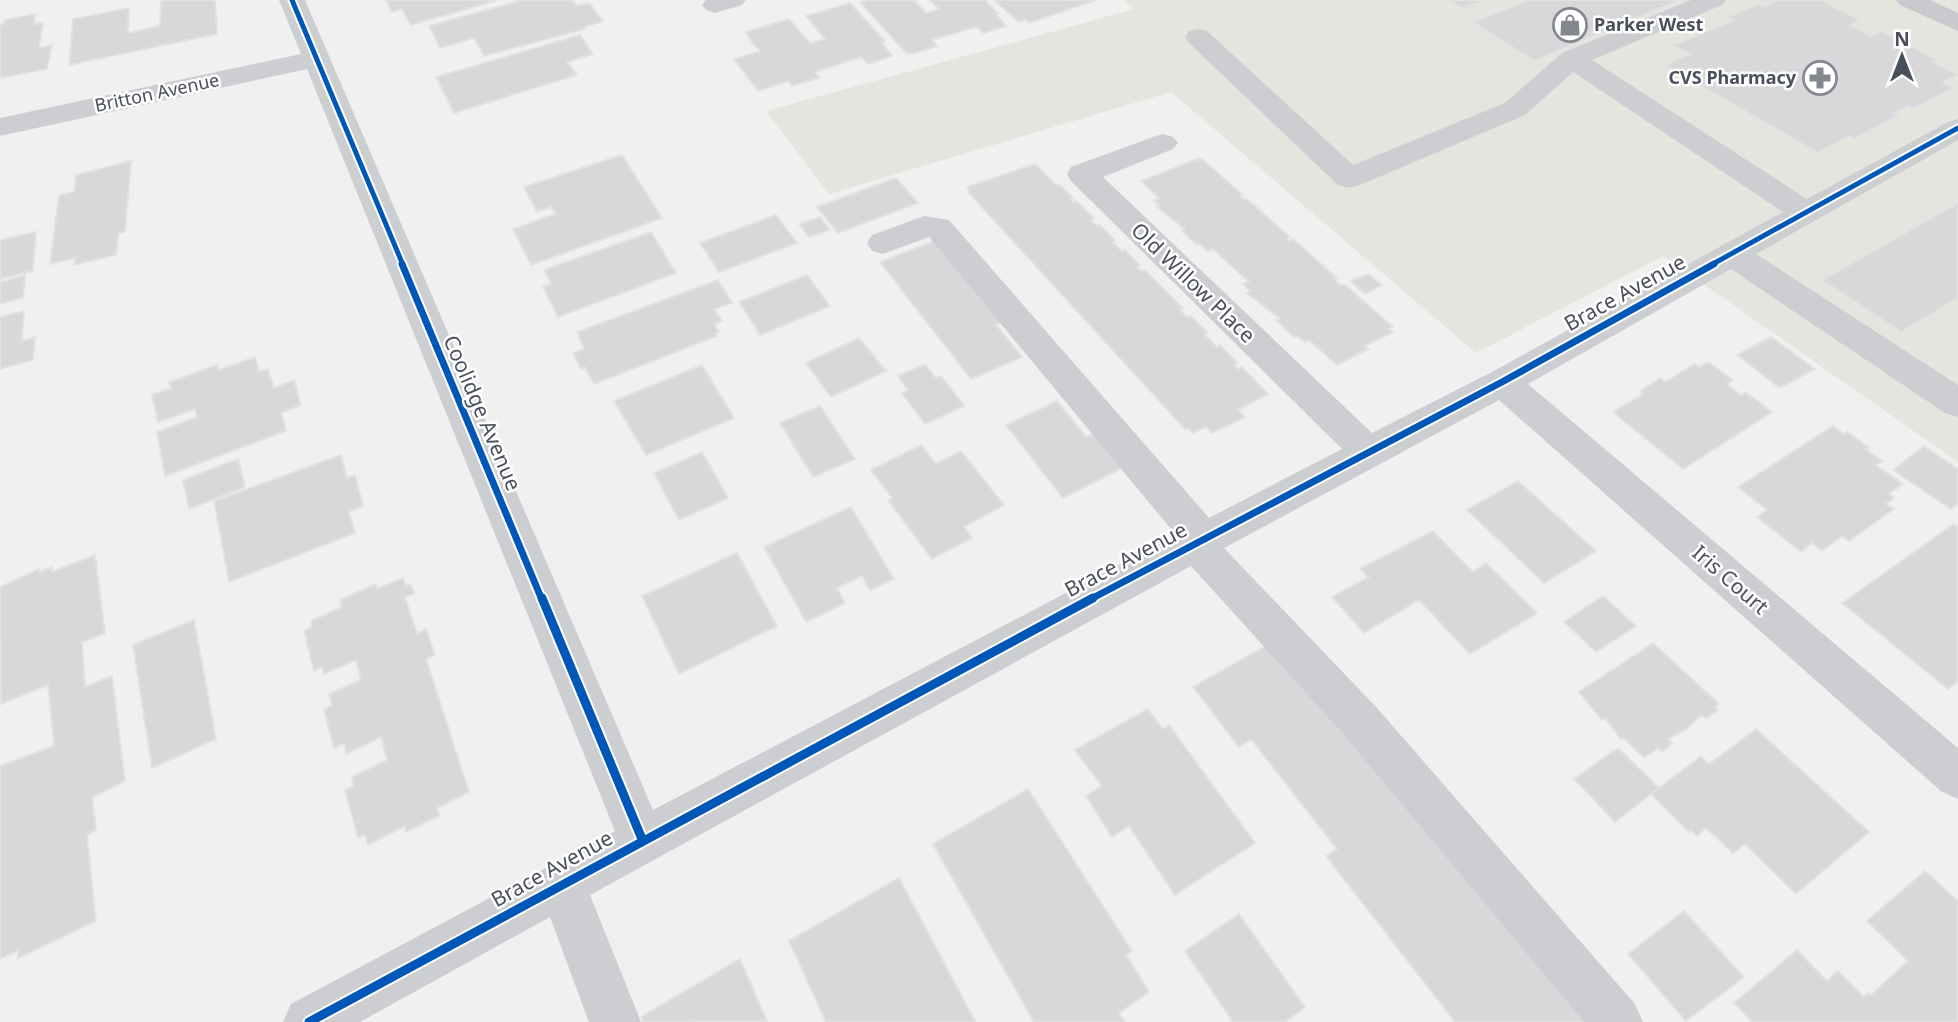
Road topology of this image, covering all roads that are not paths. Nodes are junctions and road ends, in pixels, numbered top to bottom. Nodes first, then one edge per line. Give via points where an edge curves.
1 (292, 0) edge
2 (1713, 0) edge
3 (1909, 0) edge
4 (1958, 23) edge
5 (1198, 37) dead end
6 (315, 59) junction
7 (1572, 59) junction
8 (0, 127) edge
9 (1958, 128) edge
10 (1163, 143) dead end
11 (1805, 213) junction
12 (883, 243) dead end
13 (1732, 254) junction
14 (1502, 382) junction
15 (1958, 403) edge
16 (1368, 452) junction
17 (1199, 541) junction
18 (1952, 762) edge
19 (642, 839) junction
20 (561, 884) junction
21 (309, 1022) edge
22 (615, 1022) edge
23 (1617, 1022) edge

1 - 6 street, Coolidge Avenue
2 - 7 street
3 - 4 main road
5 - 7 street via 1349,178 1515,109
6 - 8 street, Britton Avenue
6 - 19 street, Coolidge Avenue
7 - 11 street
9 - 11 street, Brace Avenue
10 - 16 street, Old Willow Place via 1082,174
11 - 13 street, Brace Avenue
12 - 17 street via 924,226 939,227
13 - 14 street, Brace Avenue
13 - 15 street
14 - 16 street, Brace Avenue
14 - 18 street, Iris Court
16 - 17 street, Brace Avenue
17 - 19 street, Brace Avenue
17 - 23 street via 1361,722
19 - 20 street, Brace Avenue
20 - 21 street, Brace Avenue
20 - 22 street

